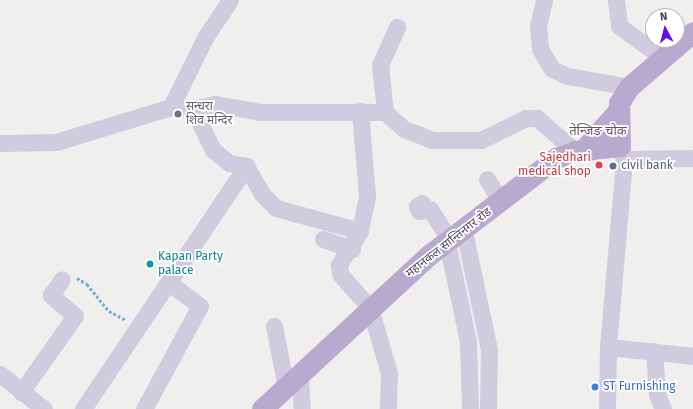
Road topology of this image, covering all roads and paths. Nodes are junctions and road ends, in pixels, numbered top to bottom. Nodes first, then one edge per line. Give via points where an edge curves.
1 (230, 0) edge
2 (544, 0) edge
3 (616, 0) edge
4 (397, 27) dead end
5 (693, 32) edge
6 (662, 57) junction
7 (629, 87) junction
8 (171, 108) junction
9 (193, 110) junction
10 (620, 110) junction
11 (360, 111) junction
12 (385, 112) junction
13 (0, 143) edge
14 (579, 150) junction
15 (622, 153) junction
16 (693, 158) edge
17 (246, 166) junction
18 (487, 179) dead end
19 (501, 202) junction
20 (422, 203) dead end
21 (360, 231) junction
22 (454, 238) junction
23 (323, 239) dead end
24 (352, 249) junction
25 (62, 279) joint
26 (168, 282) junction
27 (370, 308) junction
28 (274, 326) dead end
29 (138, 327) junction
30 (608, 347) junction
31 (654, 351) junction
32 (693, 356) edge
33 (0, 374) edge
34 (293, 382) junction
35 (22, 392) junction
36 (44, 409) edge
37 (82, 409) edge
38 (144, 409) edge
39 (262, 409) edge
40 (302, 409) edge
41 (388, 409) edge
42 (470, 409) edge
43 (488, 409) edge
44 (607, 409) edge
45 (662, 409) edge

1 - 8 street via 206,36
2 - 7 street via 538,25 540,49 552,69 568,76
3 - 6 street via 619,26
4 - 12 street via 380,65
5 - 6 main road
6 - 7 main road
7 - 10 main road via 619,103
8 - 9 street
8 - 13 street via 56,142
9 - 11 street via 215,104 260,112
9 - 17 street via 213,150 229,164
10 - 14 main road
10 - 15 main road
11 - 12 street
11 - 21 street via 367,196
12 - 14 street via 404,129 432,140 481,140 526,118 537,118
14 - 15 main road, महानकल सान्तिनगर रोड
14 - 19 main road, महानकल सान्तिनगर रोड via 556,158
15 - 16 street
15 - 30 street
17 - 21 street via 262,194 276,208
17 - 26 street
18 - 19 street
19 - 22 main road, महानकल सान्तिनगर रोड
20 - 22 street via 417,206 419,210 430,209
21 - 24 street
22 - 27 main road, महानकल सान्तिनगर रोड
22 - 42 street via 468,342
22 - 43 street via 489,350
23 - 24 street
24 - 27 street via 339,265 340,274
25 - 29 path via 72,275 87,284 109,311
25 - 35 street via 51,295 75,316
26 - 29 street
26 - 38 street via 200,306
27 - 34 main road, महानकल सान्तिनगर रोड
27 - 41 street via 389,373
28 - 34 street
29 - 37 street
30 - 31 street
30 - 44 street
31 - 32 street
31 - 45 street via 657,394
33 - 35 street
34 - 39 main road, महानकल सान्तिनगर रोड
34 - 40 street
35 - 36 street

